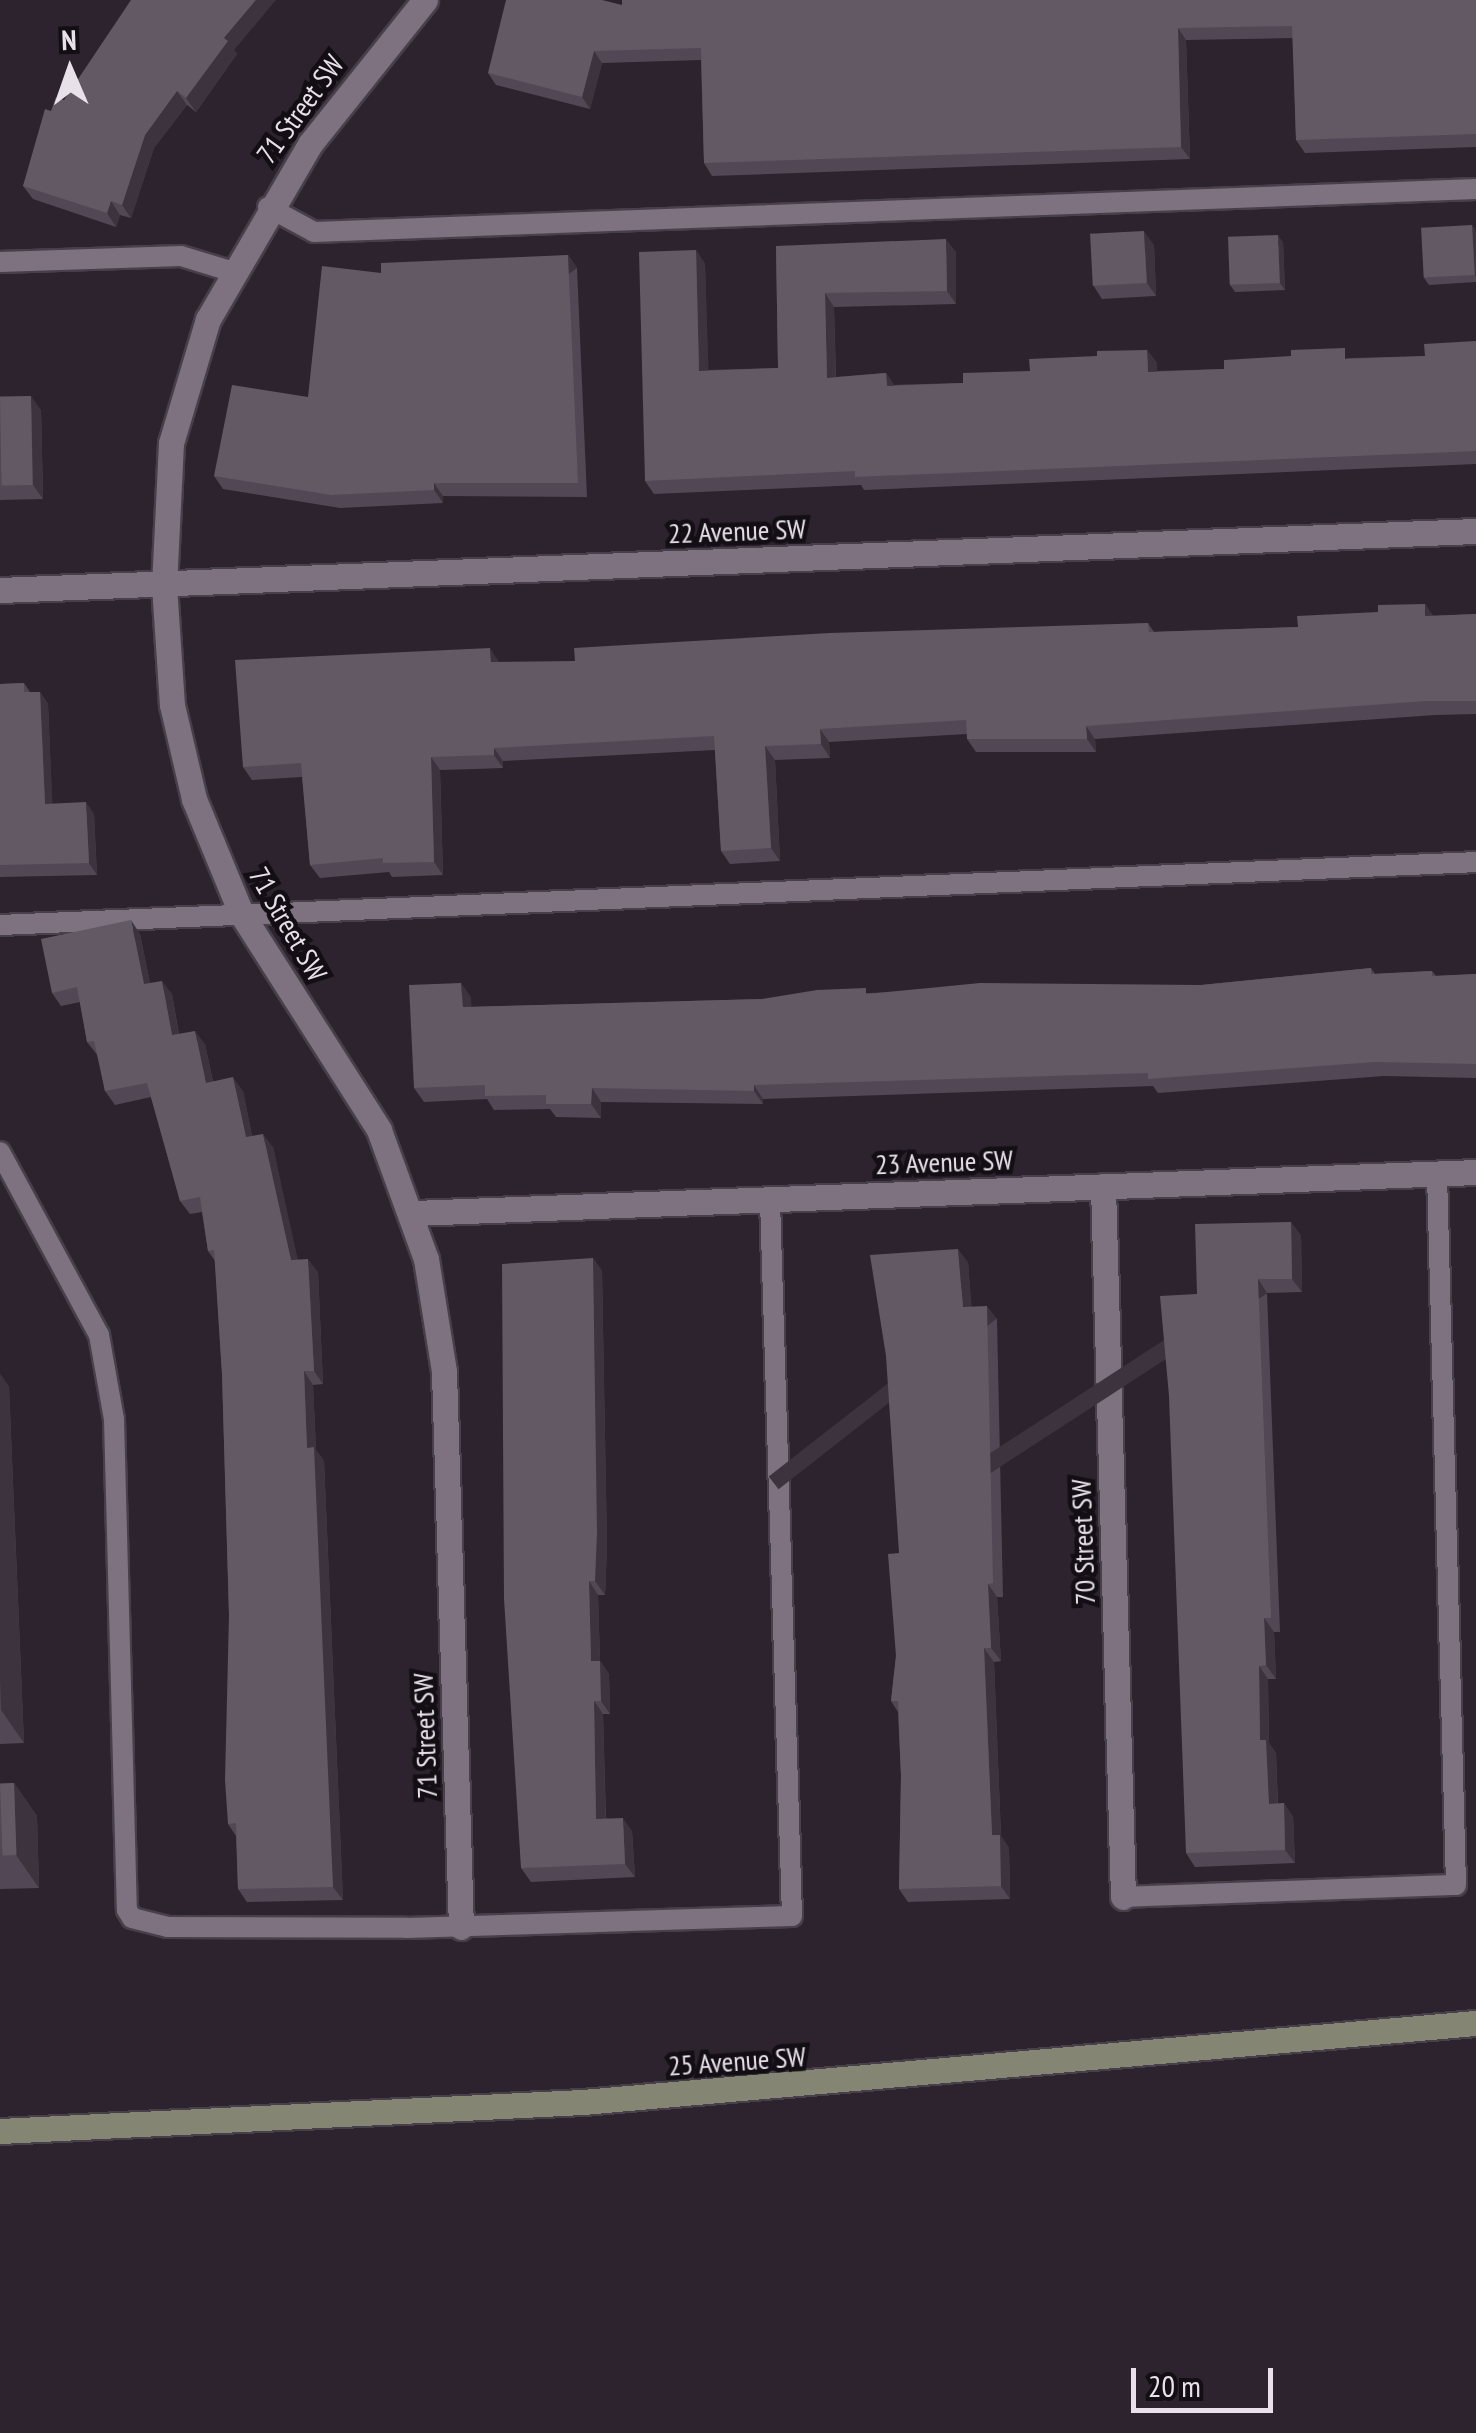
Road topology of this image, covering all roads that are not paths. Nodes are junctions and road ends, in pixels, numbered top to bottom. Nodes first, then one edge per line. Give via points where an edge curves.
1 (425, 0) edge
2 (1476, 189) edge
3 (268, 207) junction
4 (0, 262) edge
5 (230, 272) junction
6 (1476, 531) edge
7 (164, 585) junction
8 (0, 590) edge
9 (1476, 862) edge
10 (241, 913) junction
11 (0, 924) edge
12 (0, 1152) edge
13 (1476, 1172) edge
14 (1437, 1173) junction
15 (1103, 1186) junction
16 (770, 1199) junction
17 (414, 1213) junction
18 (1122, 1897) joint
19 (460, 1926) junction
20 (1476, 2023) edge
21 (0, 2131) edge

1 - 3 street, 71 Street SW via 359,76
2 - 3 lane via 314,232
3 - 5 street, 71 Street SW
4 - 5 lane via 181,256
5 - 7 street, 71 Street SW via 208,319 172,443
6 - 7 street, 22 Avenue SW
7 - 8 street, 22 Avenue SW
7 - 10 street, 71 Street SW via 181,756
9 - 10 lane
10 - 11 lane
10 - 17 street, 71 Street SW via 355,1084
12 - 19 lane via 99,1335 114,1419 132,1918 215,1930
13 - 14 street, 23 Avenue SW
14 - 15 street, 23 Avenue SW
14 - 18 lane via 1456,1886
15 - 16 street, 23 Avenue SW
15 - 18 street, 70 Street SW
16 - 17 street, 23 Avenue SW
16 - 19 lane via 792,1916
17 - 19 street, 71 Street SW via 444,1372
20 - 21 main road, 25 Avenue SW via 583,2102

